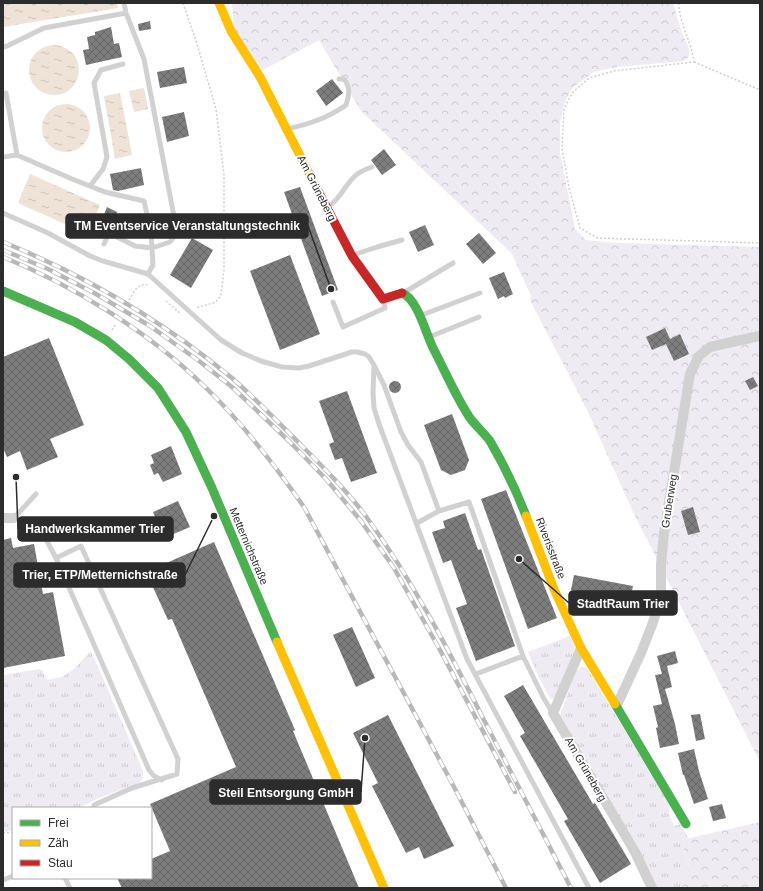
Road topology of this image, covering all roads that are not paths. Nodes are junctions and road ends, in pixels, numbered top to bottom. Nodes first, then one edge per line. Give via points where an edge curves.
1 (124, 3) edge
2 (219, 3) edge
3 (126, 13) junction
4 (3, 47) edge
5 (124, 64) dead end
6 (339, 79) dead end
7 (6, 93) dead end
8 (286, 129) junction
9 (17, 155) junction
10 (3, 157) edge
11 (372, 167) dead end
12 (90, 186) junction
13 (327, 208) junction
14 (3, 213) edge
15 (402, 240) dead end
16 (104, 244) dead end
17 (152, 248) junction
18 (352, 256) junction
19 (453, 263) dead end
20 (148, 274) junction
21 (3, 291) edge
22 (403, 293) junction
23 (480, 293) dead end
24 (383, 299) junction
25 (333, 302) dead end
26 (421, 316) junction
27 (479, 317) dead end
28 (759, 336) dead end
29 (430, 341) junction
30 (374, 365) junction
31 (36, 494) dead end
32 (439, 511) junction
33 (3, 518) edge
34 (14, 518) junction
35 (417, 523) junction
36 (56, 558) junction
37 (582, 648) junction
38 (523, 656) junction
39 (476, 674) junction
40 (617, 705) junction
41 (553, 713) junction
42 (162, 780) junction
43 (94, 807) edge
44 (686, 824) dead end
45 (66, 879) edge
46 (70, 888) edge
47 (384, 888) edge
48 (589, 888) edge
49 (652, 888) edge

1 - 3 lane
2 - 8 street, Am Grüneberg via 231,31 260,77
3 - 4 lane via 44,28
3 - 17 lane via 144,59 176,227 176,234 170,242
5 - 12 lane via 101,70 94,83 107,157 103,169
6 - 8 lane via 344,79 350,91 346,105 318,121
7 - 9 lane
8 - 13 street, Am Grüneberg
9 - 10 lane
9 - 12 lane
11 - 13 lane via 354,176 336,201
12 - 17 lane via 144,201
13 - 18 street, Am Grüneberg
14 - 20 lane via 48,233 90,256
15 - 18 lane
16 - 17 lane via 109,233 135,246
17 - 20 lane via 153,265
18 - 24 street, Am Grüneberg
19 - 22 lane
20 - 30 lane via 221,340 242,353 272,365 294,368 310,366 352,352 361,352 369,357
21 - 47 street, Metternichstraße via 75,322 106,340 129,359 166,399 186,432 212,488
22 - 24 street
22 - 26 street via 416,305
23 - 26 lane
24 - 25 lane via 385,308 342,327
26 - 29 street
27 - 29 lane
28 - 40 street, Gruberweg via 710,347 699,356 690,374 664,533 661,598 641,653
29 - 37 street, Riverisstraße via 467,412 489,440 517,493 554,589
30 - 32 lane via 401,432 421,462
30 - 35 lane via 374,408
31 - 34 lane
32 - 35 lane
32 - 38 lane via 469,502
33 - 34 street
34 - 36 lane via 39,526
35 - 39 lane via 467,659
36 - 42 lane via 148,770
36 - 42 lane via 81,546 178,759 177,774
37 - 40 street, Riverisstraße
37 - 41 street
38 - 39 lane
38 - 41 lane
39 - 48 lane
40 - 44 street, Riverisstraße
41 - 49 street, Am Grüneberg via 635,852
42 - 43 lane via 132,788
45 - 46 lane

